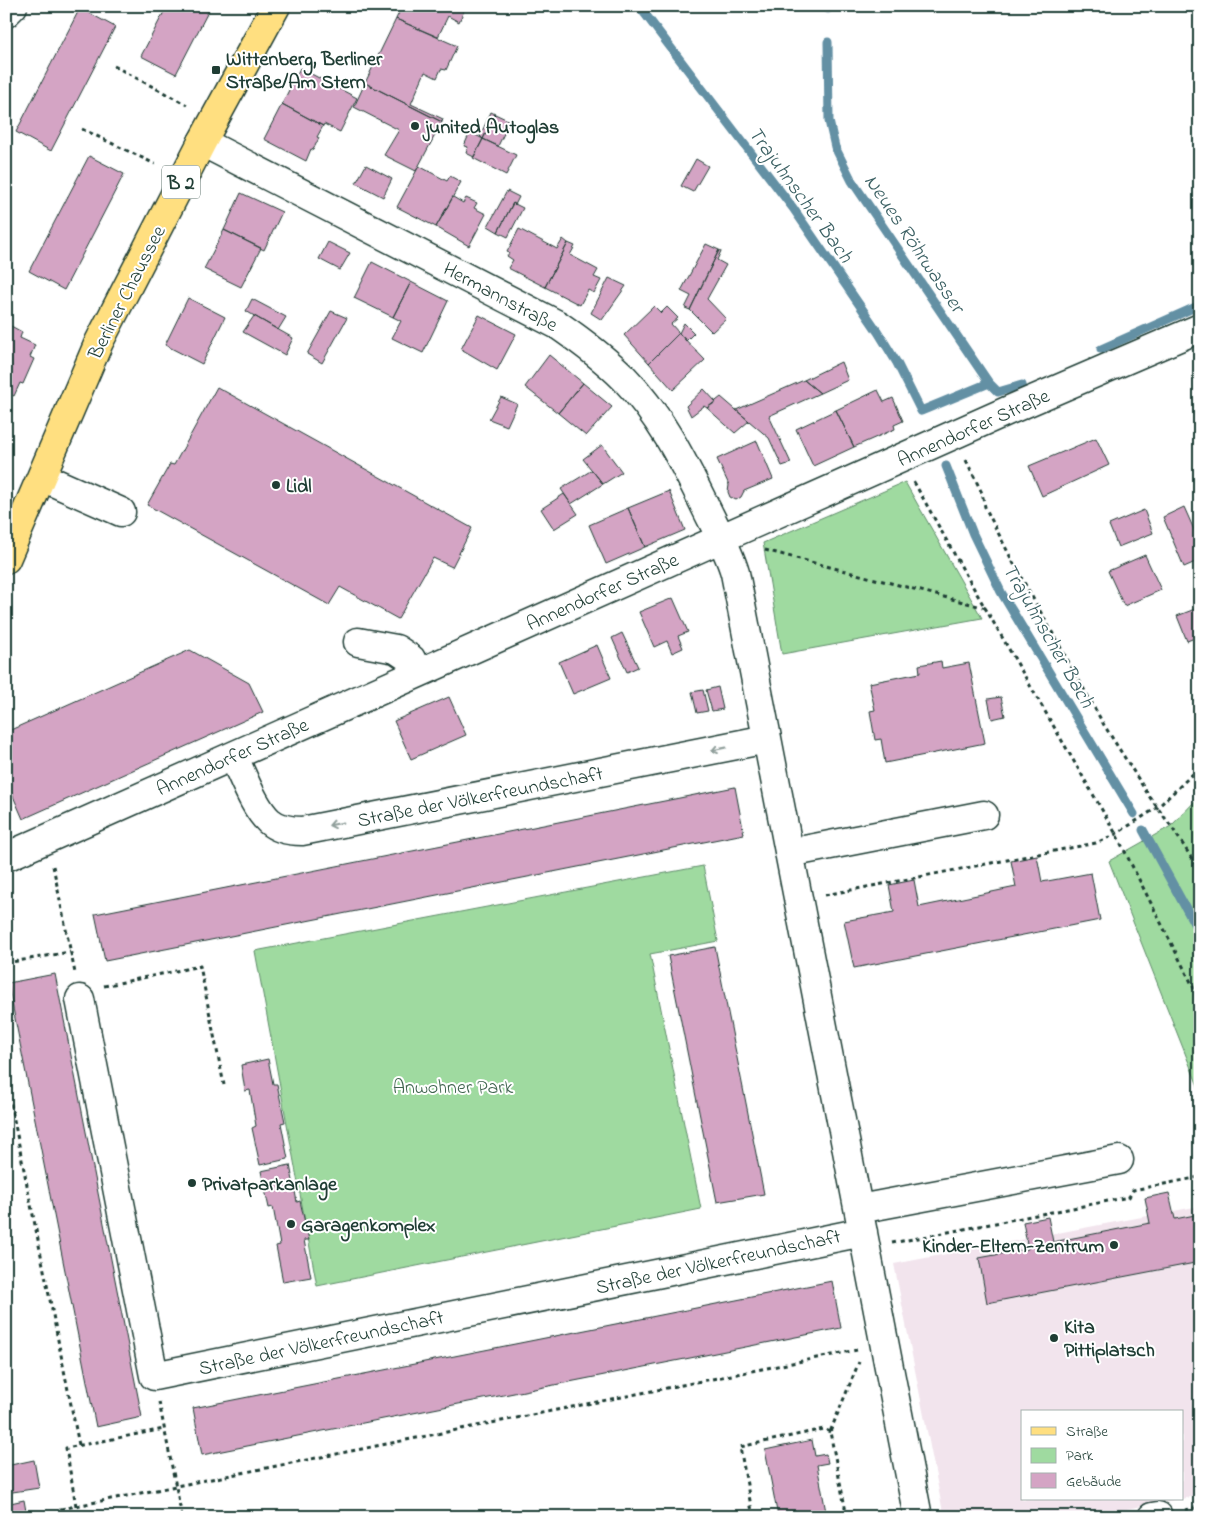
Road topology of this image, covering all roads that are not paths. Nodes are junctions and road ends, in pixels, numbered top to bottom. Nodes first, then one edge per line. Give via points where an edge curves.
1 (13, 6) edge
2 (276, 6) edge
3 (6, 13) edge
4 (202, 142) junction
5 (1200, 328) edge
6 (42, 476) junction
7 (121, 512) dead end
8 (721, 539) junction
9 (6, 559) edge
10 (358, 642) dead end
11 (418, 673) junction
12 (767, 739) junction
13 (233, 756) junction
14 (984, 815) dead end
15 (788, 853) junction
16 (6, 857) edge
17 (80, 995) road end
18 (1119, 1160) dead end
19 (863, 1230) junction
20 (918, 1517) edge

1 - 3 street
2 - 4 main road, Berliner Chaussee / B 2
4 - 6 main road, Berliner Chaussee / B 2 via 99,342
4 - 8 street, Hermannstraße via 535,312 577,338 624,378 646,404 668,436
5 - 8 street, Annendorfer Straße
6 - 7 street
6 - 9 main road, Berliner Chaussee / B 2
8 - 11 street, Annendorfer Straße
8 - 12 street, Straße der Völkerfreundschaft via 735,573
10 - 11 street via 396,649 411,658
11 - 13 street, Annendorfer Straße
12 -> 13 street, Straße der Völkerfreundschaft via 302,831 280,828 270,821 260,809
12 - 15 street, Straße der Völkerfreundschaft
13 - 16 street, Annendorfer Straße
14 - 15 street
15 - 19 street, Straße der Völkerfreundschaft
17 - 19 street, Straße der Völkerfreundschaft via 154,1376
18 - 19 street
19 - 20 street, Straße der Völkerfreundschaft via 874,1346

